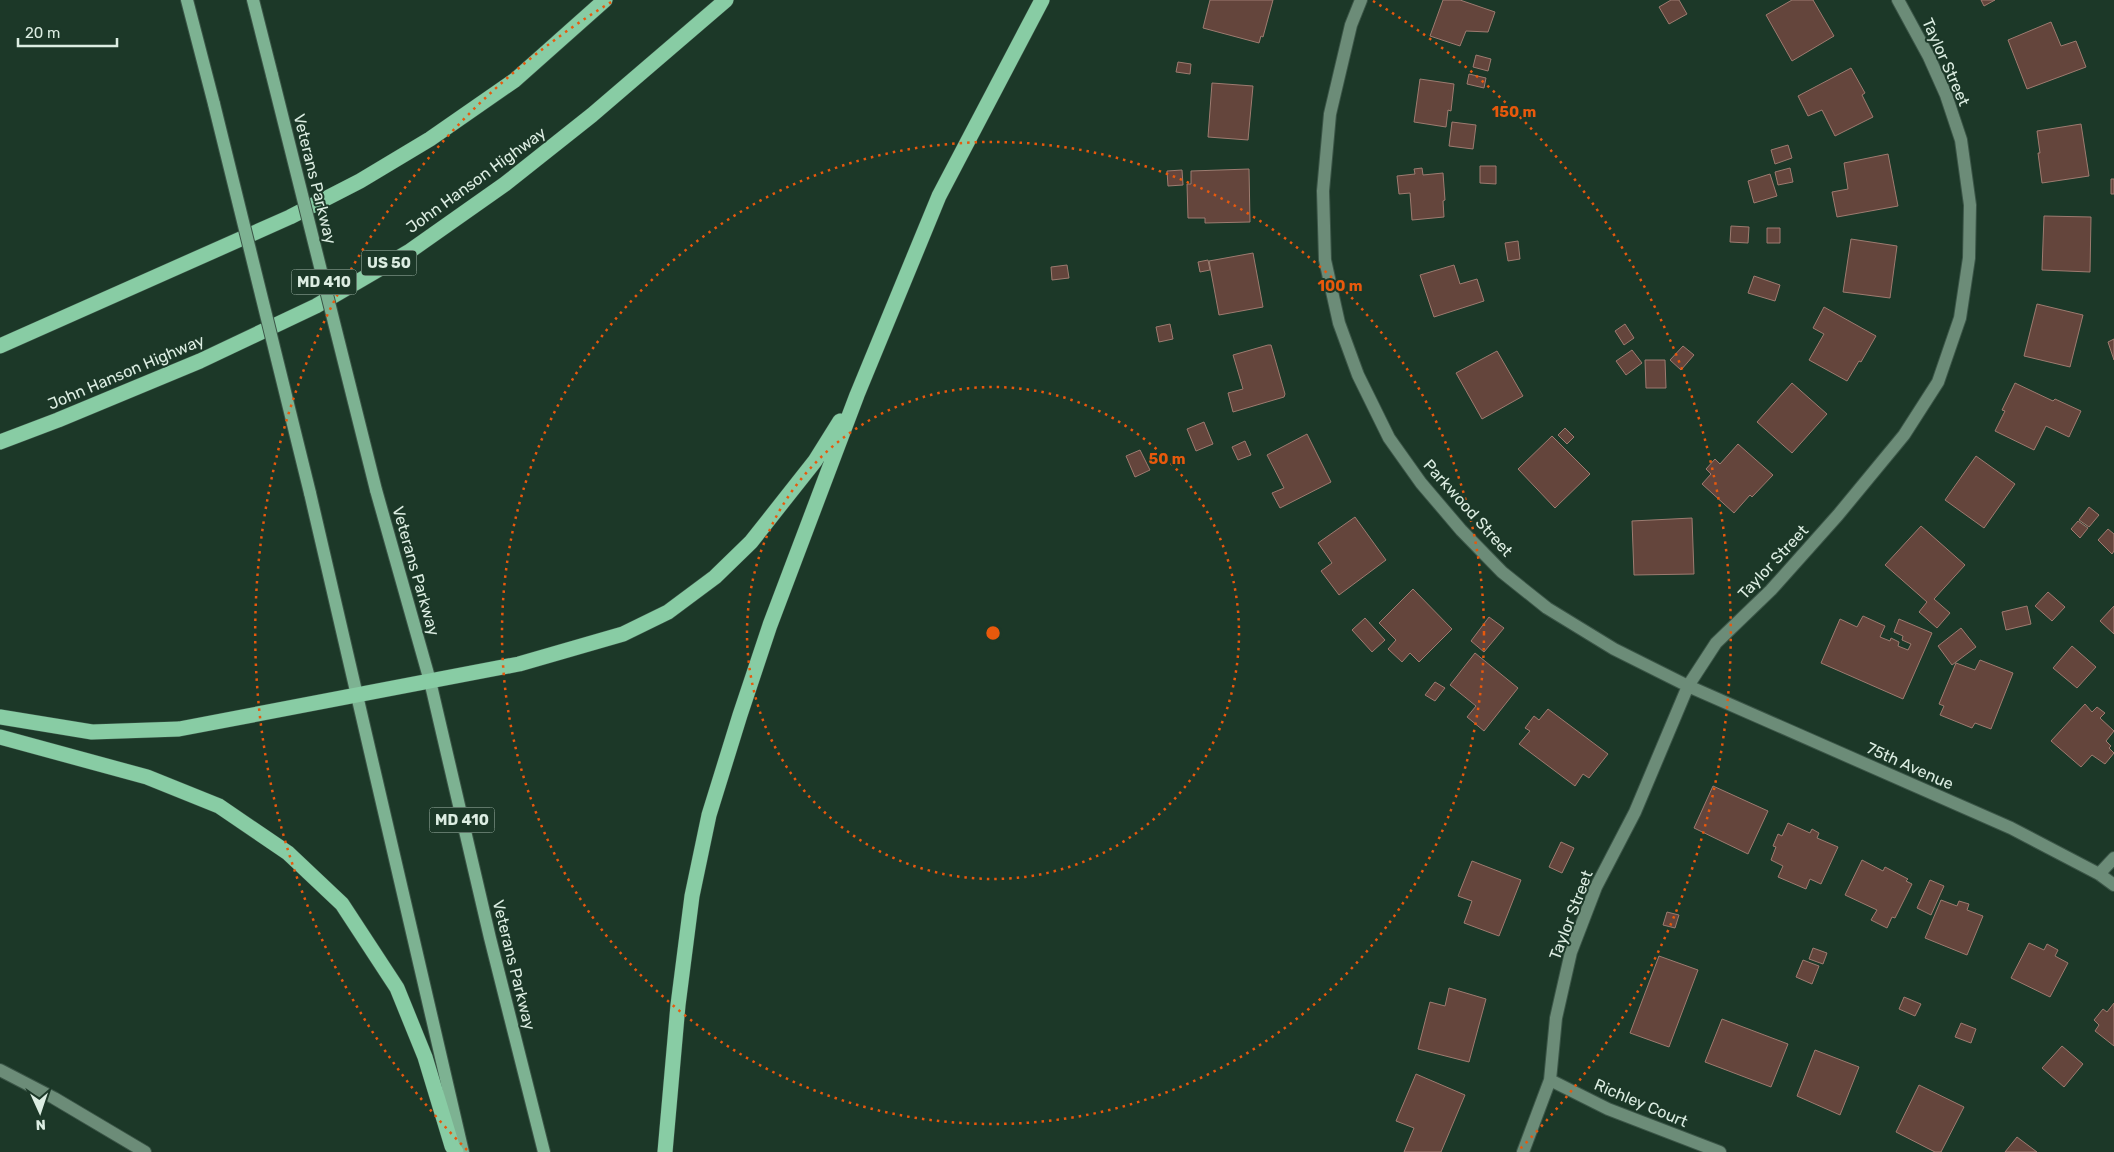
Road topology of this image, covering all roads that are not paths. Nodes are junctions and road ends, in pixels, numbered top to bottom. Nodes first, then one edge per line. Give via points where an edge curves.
1 (187, 0) edge
2 (253, 0) edge
3 (605, 0) edge
4 (726, 0) edge
5 (1042, 0) edge
6 (1361, 0) edge
7 (1898, 0) edge
8 (0, 346) edge
9 (857, 395) junction
10 (0, 442) edge
11 (430, 681) junction
12 (1688, 686) junction
13 (357, 694) junction
14 (0, 717) edge
15 (0, 737) edge
16 (2114, 858) edge
17 (2099, 874) junction
18 (2114, 885) edge
19 (0, 1070) edge
20 (1550, 1080) junction
21 (145, 1152) edge
22 (456, 1152) edge
23 (463, 1152) edge
24 (544, 1152) edge
25 (665, 1152) edge
26 (1522, 1152) edge
27 (1720, 1152) edge

1 - 13 main road, bridge
2 - 11 main road, Veterans Parkway / MD 410, bridge via 376,490
3 - 8 highway via 515,80 430,139 360,181 290,217
4 - 10 highway, John Hanson Highway / US 50 via 592,115 505,184 410,251 316,306 200,361
5 - 9 highway via 939,196
6 - 12 street, Parkwood Street via 1351,25 1330,114 1323,191 1325,260 1339,323 1358,376 1389,438 1421,483 1502,572 1556,613 1614,649
7 - 12 street, Taylor Street via 1946,94 1961,140 1970,214 1969,258 1960,318 1938,382 1904,435 1771,590 1716,643
9 - 11 highway via 815,461 752,542 715,577 668,612 623,634 572,650
9 - 25 highway via 770,625 709,815 692,896
11 - 13 highway
11 - 24 main road, Veterans Parkway / MD 410
12 - 17 street, 75th Avenue via 2011,828
12 - 20 street, Taylor Street via 1635,812 1596,887 1571,952 1556,1018
13 - 14 highway via 179,729 92,732
13 - 23 main road
15 - 22 highway via 147,777 219,806 288,853 342,904 397,988 425,1057
16 - 17 street
17 - 18 street, 75th Avenue
19 - 21 street
20 - 26 street, Taylor Street
20 - 27 street, Richley Court via 1608,1109

